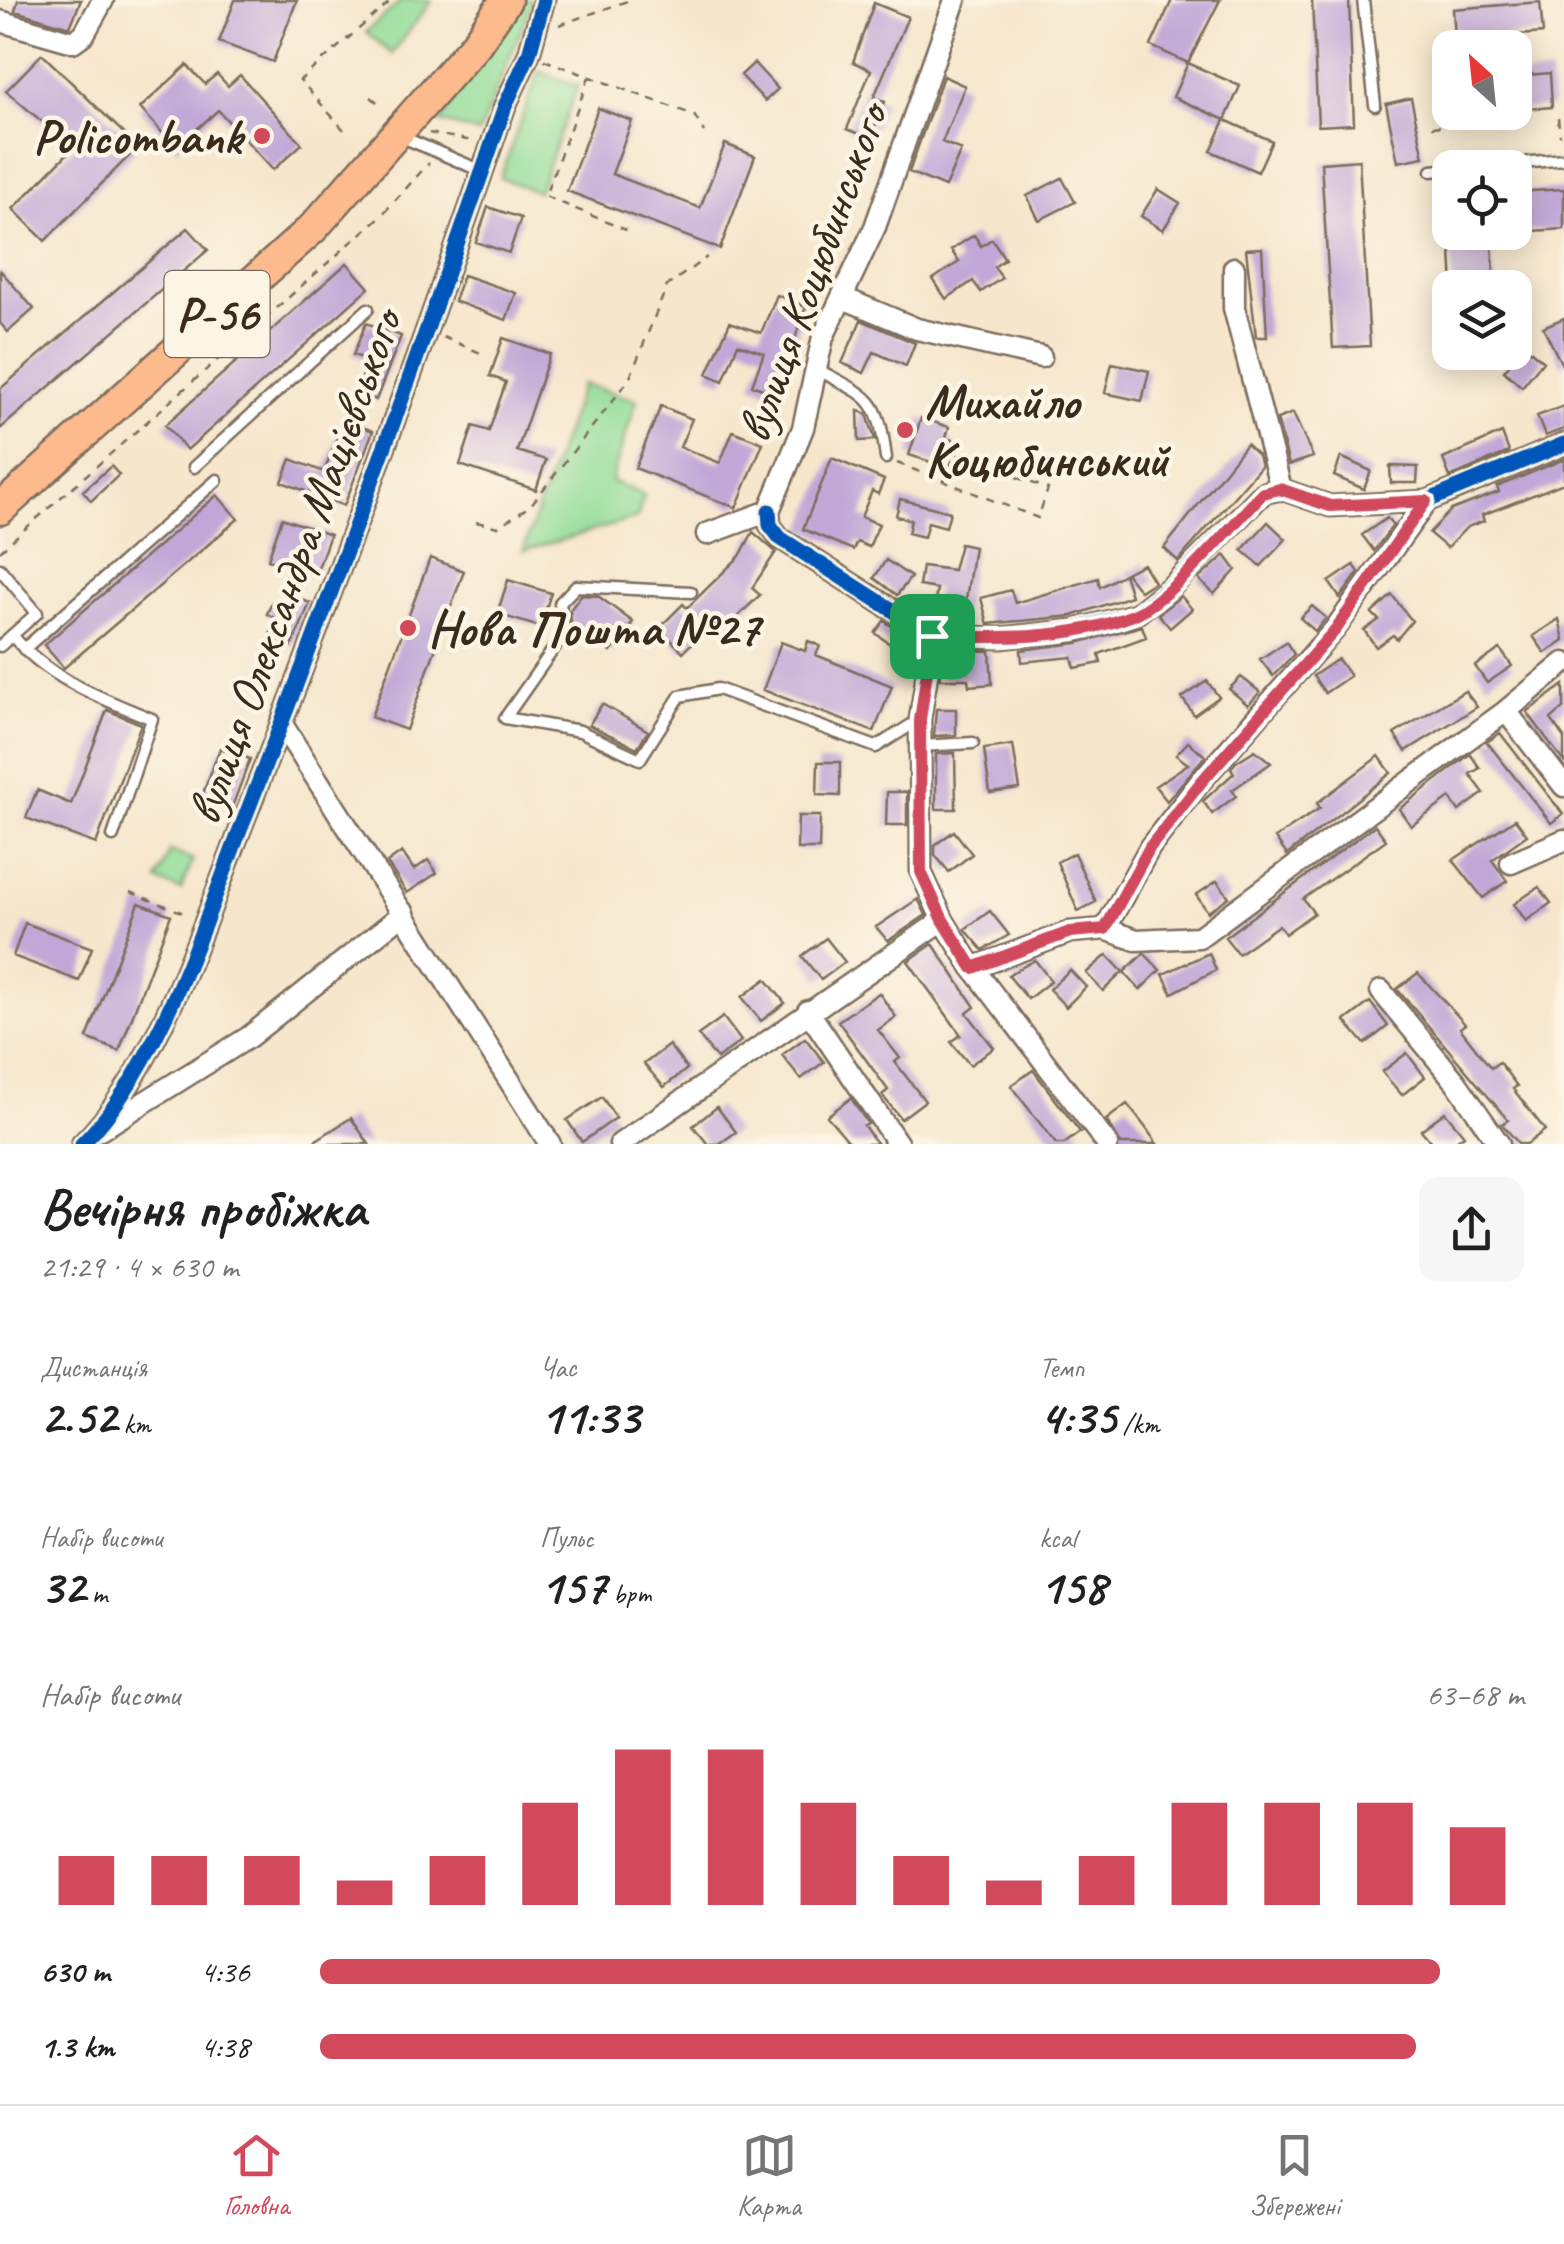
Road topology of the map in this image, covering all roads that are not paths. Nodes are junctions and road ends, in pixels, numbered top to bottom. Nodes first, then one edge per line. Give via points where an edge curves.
1 (9, 0) edge
2 (103, 0) edge
3 (484, 0) edge
4 (506, 0) edge
5 (544, 0) edge
6 (955, 0) edge
7 (1363, 0) edge
8 (1, 24) edge
9 (425, 98) junction
10 (1375, 105) dead end
11 (411, 133) junction
12 (1564, 159) edge
13 (1532, 162) edge
14 (484, 172) junction
15 (1234, 268) dead end
16 (843, 298) junction
17 (368, 309) dead end
18 (1040, 357) dead end
19 (816, 368) junction
20 (1564, 444) edge
21 (886, 458) road end
22 (194, 468) dead end
23 (216, 480) dead end
24 (1280, 489) junction
25 (1426, 501) junction
26 (0, 509) edge
27 (769, 511) junction
28 (707, 534) dead end
29 (0, 568) edge
30 (692, 592) dead end
31 (12, 635) junction
32 (932, 636) junction
33 (0, 646) edge
34 (24, 649) junction
35 (1564, 663) edge
36 (1506, 711) junction
37 (920, 720) junction
38 (281, 723) junction
39 (973, 744) dead end
40 (920, 746) junction
41 (1564, 786) edge
42 (113, 836) dead end
43 (1564, 840) edge
44 (1511, 864) dead end
45 (404, 913) junction
46 (943, 920) junction
47 (1105, 929) junction
48 (973, 968) junction
49 (1381, 991) dead end
50 (808, 1011) junction
51 (86, 1140) edge
52 (550, 1144) edge
53 (620, 1144) edge
54 (898, 1144) edge
55 (1106, 1144) edge
56 (1499, 1144) edge

1 - 8 street
2 - 8 street via 74,42
3 - 9 main road, Р-56
4 - 9 main road, Р-56 via 476,45
5 - 14 street, вулиця Олександра Мацієвського
6 - 16 street, вулиця Коцюбинського
7 - 10 lane
9 - 11 main road, Р-56
11 - 14 lane via 437,153
11 - 26 main road, Р-56
12 - 13 lane
14 - 38 street, вулиця Олександра Мацієвського
15 - 24 street via 1234,308
16 - 18 street via 917,329
16 - 19 street, вулиця Коцюбинського
17 - 22 lane
19 - 21 lane via 872,400
19 - 27 street, вулиця Коцюбинського via 803,428
20 - 25 street
23 - 34 lane
24 - 25 street via 1330,506
24 - 32 street via 1263,493 1136,614 1001,638
25 - 47 street via 1336,629 1150,847
27 - 28 street, вулиця Коцюбинського
27 - 32 street via 780,538
29 - 31 lane via 37,613
30 - 37 lane via 576,586 560,604 564,634 505,718 580,731 640,759 680,696 718,688 876,747
31 - 33 lane
31 - 34 lane
32 - 37 street
34 - 42 lane via 84,689 152,719
35 - 36 street
36 - 41 street
36 - 47 street via 1200,937 1136,940
37 - 40 street
38 - 45 street
38 - 51 street, вулиця Олександра Мацієвського via 135,1076
39 - 40 lane
40 - 46 street via 921,872
43 - 44 street
45 - 51 street via 249,1037
45 - 52 street
46 - 48 street
46 - 50 street
47 - 48 street via 1070,932
48 - 55 street
49 - 56 street
50 - 53 street
50 - 54 street

